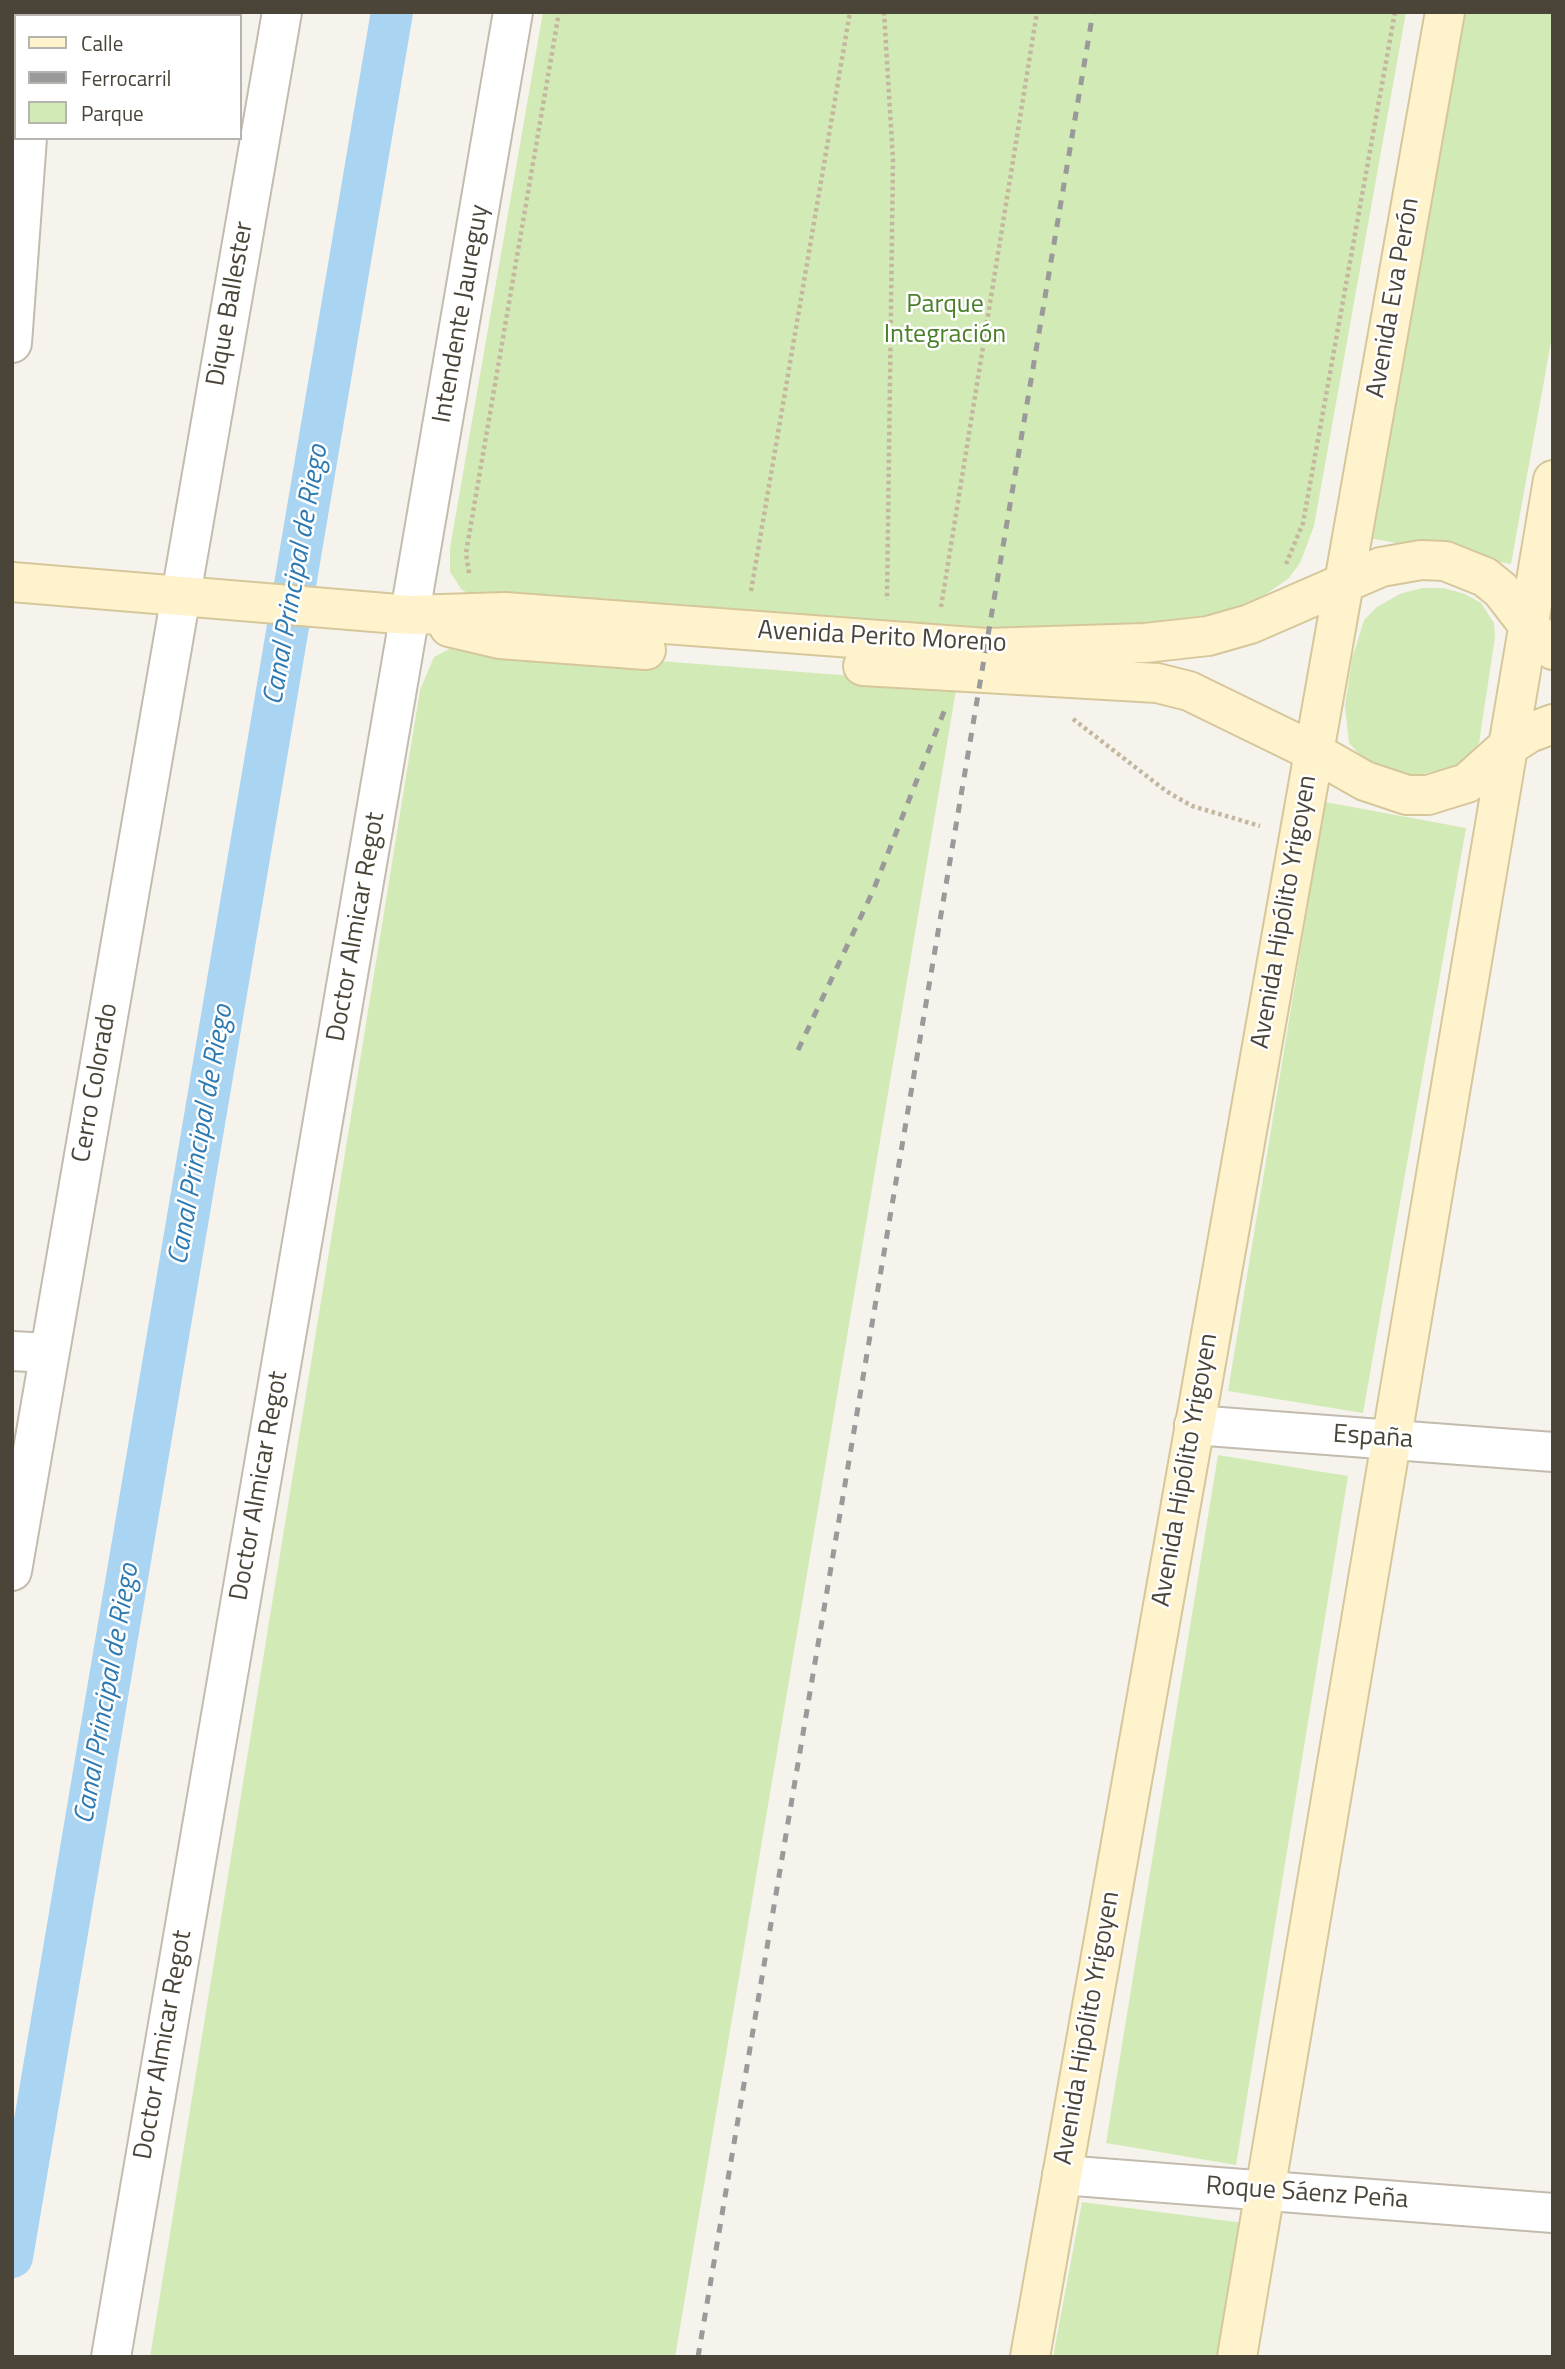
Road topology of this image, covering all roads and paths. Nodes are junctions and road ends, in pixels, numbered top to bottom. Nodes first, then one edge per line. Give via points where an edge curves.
1 (282, 12) edge
2 (513, 12) edge
3 (559, 12) edge
4 (850, 12) edge
5 (884, 12) edge
6 (1037, 12) edge
7 (1395, 12) edge
8 (1444, 12) edge
9 (27, 140) edge
10 (12, 343) edge
11 (1553, 480) edge
12 (1278, 572) dead end
13 (473, 578) dead end
14 (12, 582) edge
15 (1343, 583) junction
16 (181, 595) junction
17 (750, 596) dead end
18 (887, 604) dead end
19 (941, 608) dead end
20 (12, 609) edge
21 (410, 615) junction
22 (1540, 637) edge
23 (1070, 717) dead end
24 (1553, 724) edge
25 (1506, 748) junction
26 (1314, 752) junction
27 (1299, 835) junction
28 (31, 1352) edge
29 (1194, 1425) junction
30 (1390, 1440) junction
31 (1553, 1452) edge
32 (12, 1571) edge
33 (1062, 2175) junction
34 (1265, 2191) junction
35 (1553, 2213) edge
36 (111, 2357) edge
37 (1030, 2357) edge
38 (1237, 2357) edge

1 - 16 street, Dique Ballester
2 - 21 street, Intendente Jaureguy
3 - 13 path via 466,553
4 - 17 path
5 - 18 path via 893,160
6 - 19 path
7 - 12 path via 1303,523
8 - 15 main road, Avenida Eva Perón
9 - 10 street
11 - 22 main road
14 - 16 main road, Avenida Perito Moreno
15 - 21 main road, Avenida Perito Moreno via 1250,624 1197,638 986,649 505,612
15 - 22 main road via 1402,561 1445,561 1485,577
15 - 26 main road, Avenida Hipólito Yrigoyen
16 - 20 main road, Avenida Perito Moreno
16 - 21 main road, Avenida Perito Moreno
16 - 28 street, Cerro Colorado
21 - 26 main road, Avenida Perito Moreno via 500,639 919,671 1157,683 1189,691
21 - 36 street, Doctor Almicar Regot
22 - 25 main road
23 - 27 path via 1192,806
24 - 25 main road
25 - 26 main road via 1466,783 1428,795 1387,790
25 - 30 main road
26 - 27 main road, Avenida Hipólito Yrigoyen
27 - 29 main road, Avenida Hipólito Yrigoyen
28 - 32 street, Cerro Colorado
29 - 30 street, España
29 - 33 main road, Avenida Hipólito Yrigoyen
30 - 31 street, España
30 - 34 main road
33 - 34 street, Roque Sáenz Peña
33 - 37 main road, Avenida Hipólito Yrigoyen
34 - 35 street, Roque Sáenz Peña
34 - 38 main road

